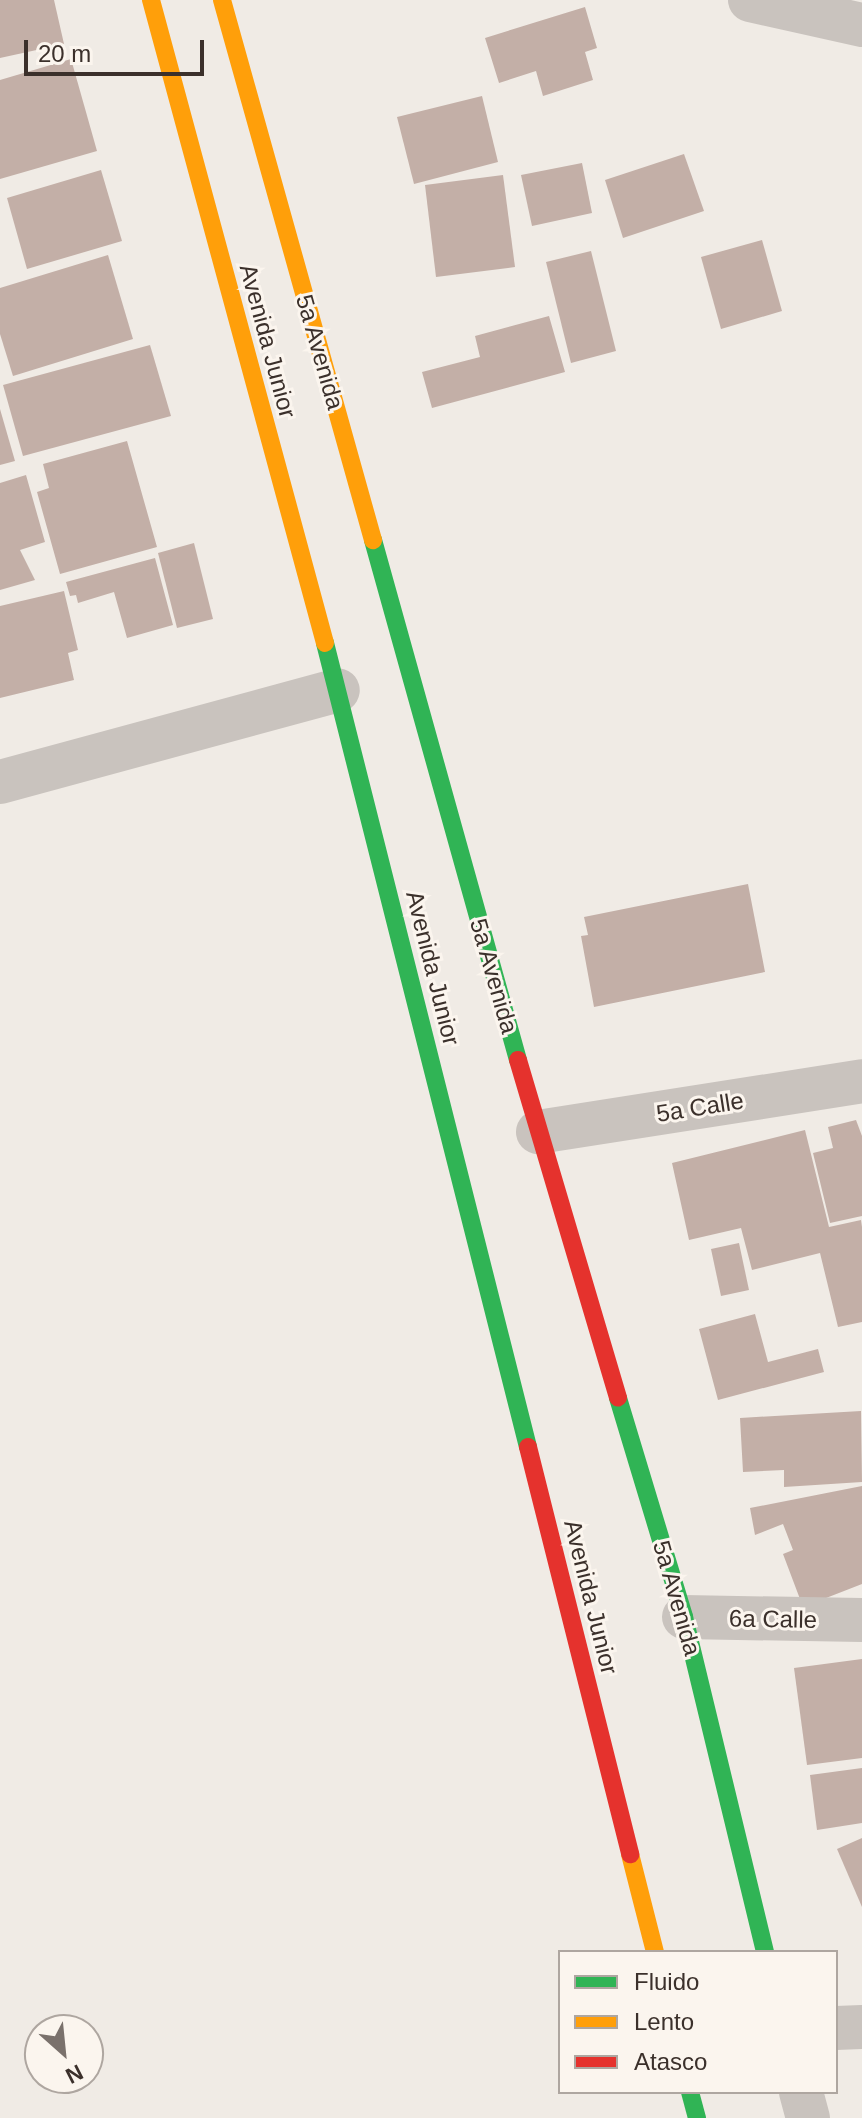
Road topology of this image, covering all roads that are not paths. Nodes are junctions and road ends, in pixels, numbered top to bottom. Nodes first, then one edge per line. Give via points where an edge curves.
1 (151, 0) edge
2 (222, 0) edge
3 (750, 0) edge
4 (862, 25) edge
5 (338, 690) junction
6 (0, 782) edge
7 (862, 1081) edge
8 (538, 1132) junction
9 (684, 1617) junction
10 (862, 1620) edge
11 (654, 1950) edge
12 (765, 1950) edge
13 (862, 2027) edge
14 (838, 2028) edge
15 (691, 2094) edge
16 (802, 2094) edge
17 (697, 2118) edge
18 (808, 2118) edge

1 - 5 main road, Avenida Junior
2 - 8 main road, 5a Avenida
3 - 4 street
5 - 6 street
5 - 11 main road, Avenida Junior
7 - 8 street, 5a Calle
8 - 9 main road, 5a Avenida
9 - 10 street, 6a Calle
9 - 12 main road, 5a Avenida
13 - 14 street
15 - 17 main road
16 - 18 street

